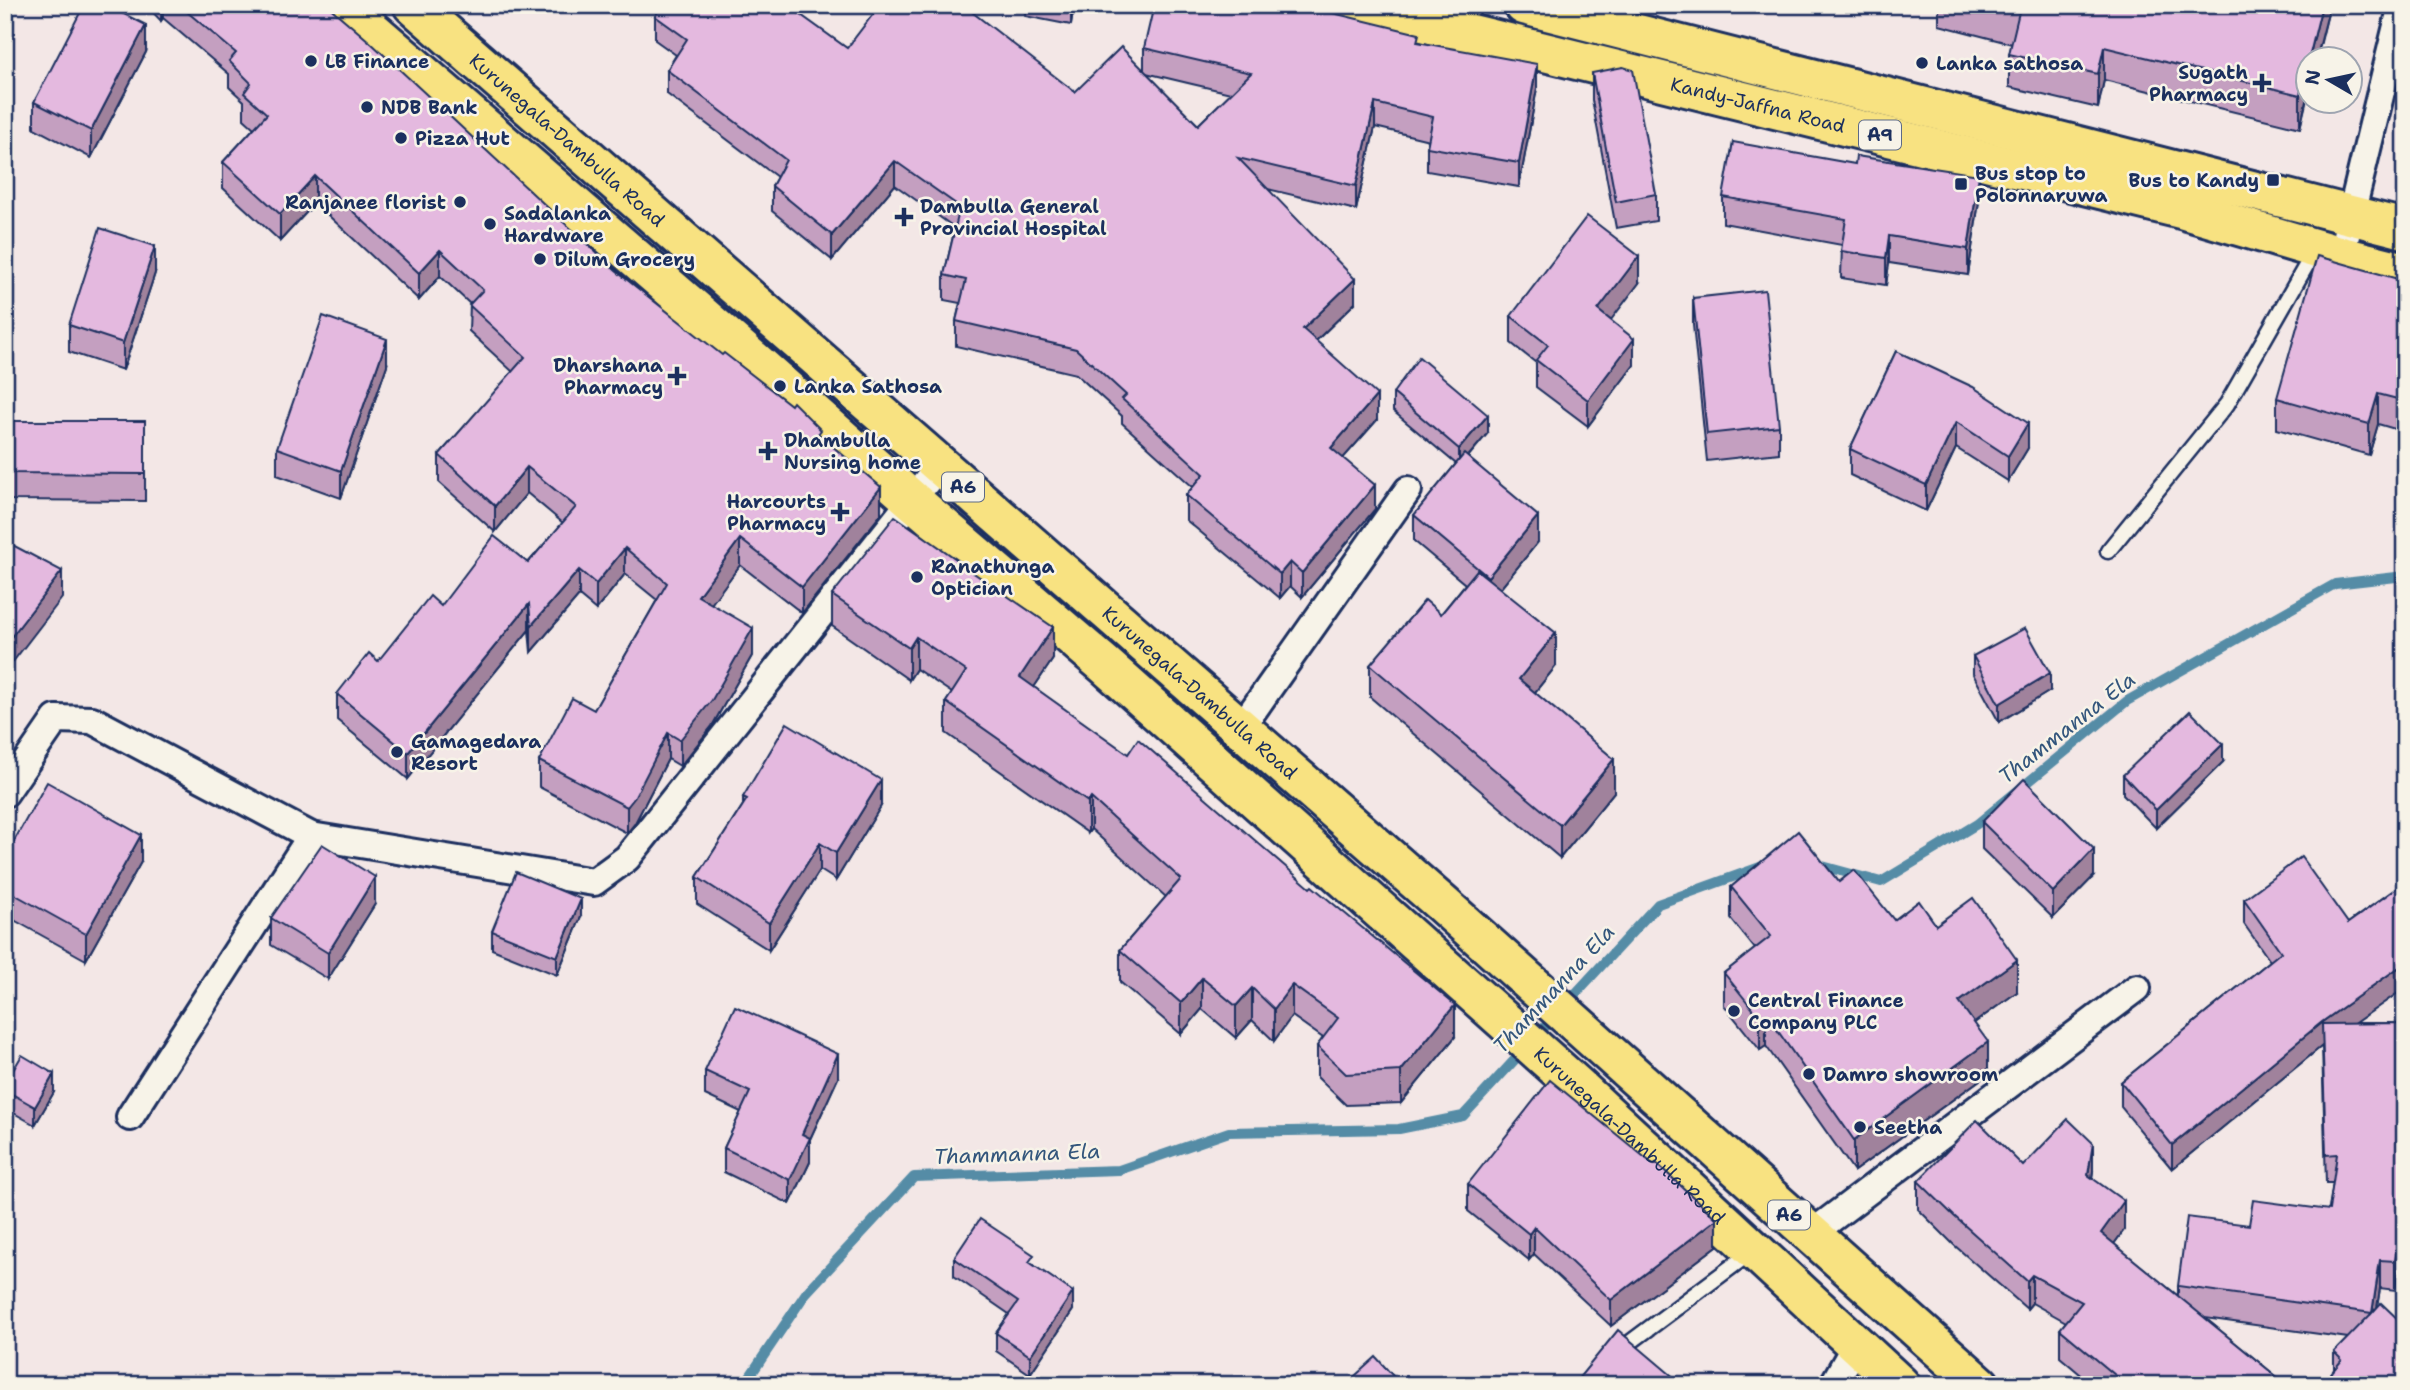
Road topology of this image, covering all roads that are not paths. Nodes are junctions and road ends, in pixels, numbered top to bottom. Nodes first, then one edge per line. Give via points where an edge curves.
1 (343, 5) edge
2 (413, 5) edge
3 (1354, 5) edge
4 (1524, 5) edge
5 (2402, 5) edge
6 (1437, 16) edge
7 (2351, 215) junction
8 (2405, 229) edge
9 (2329, 252) junction
10 (2405, 272) edge
11 (792, 335) junction
12 (765, 370) junction
13 (939, 466) junction
14 (1408, 490) dead end
15 (912, 500) junction
16 (2108, 551) dead end
17 (1240, 729) junction
18 (5, 793) edge
19 (311, 836) junction
20 (2137, 988) dead end
21 (130, 1117) dead end
22 (1811, 1234) junction
23 (1755, 1249) junction
24 (1857, 1343) junction
25 (1606, 1361) edge
26 (1833, 1385) edge
27 (1900, 1385) edge
28 (1980, 1385) edge

1 - 12 highway, Kurunegala-Dambulla Road / A6
2 - 11 highway, Kurunegala-Dambulla Road / A6
3 - 6 highway, Kandy-Jaffna Road / A9
4 - 7 highway, Kandy-Jaffna Road / A9
5 - 7 street
6 - 9 highway, Kandy-Jaffna Road / A9 via 2181,209
7 - 8 highway, Kandy-Jaffna Road / A9
7 - 9 street
9 - 10 highway, Kandy-Jaffna Road / A9
9 - 16 lane via 2227,404
11 - 12 highway
11 - 13 highway, Kurunegala-Dambulla Road / A6
12 - 15 highway, Kurunegala-Dambulla Road / A6
13 - 15 street
13 - 17 highway, Kurunegala-Dambulla Road / A6
14 - 17 street
15 - 19 street via 627,858 594,882
15 - 23 highway, Kurunegala-Dambulla Road / A6 via 1105,664
17 - 22 highway, Kurunegala-Dambulla Road / A6
18 - 19 street via 56,719 92,720
19 - 21 street
20 - 22 street
22 - 28 highway, Kurunegala-Dambulla Road / A6
23 - 24 highway, Kurunegala-Dambulla Road / A6
23 - 25 lane
24 - 26 street
24 - 27 highway, Kurunegala-Dambulla Road / A6

